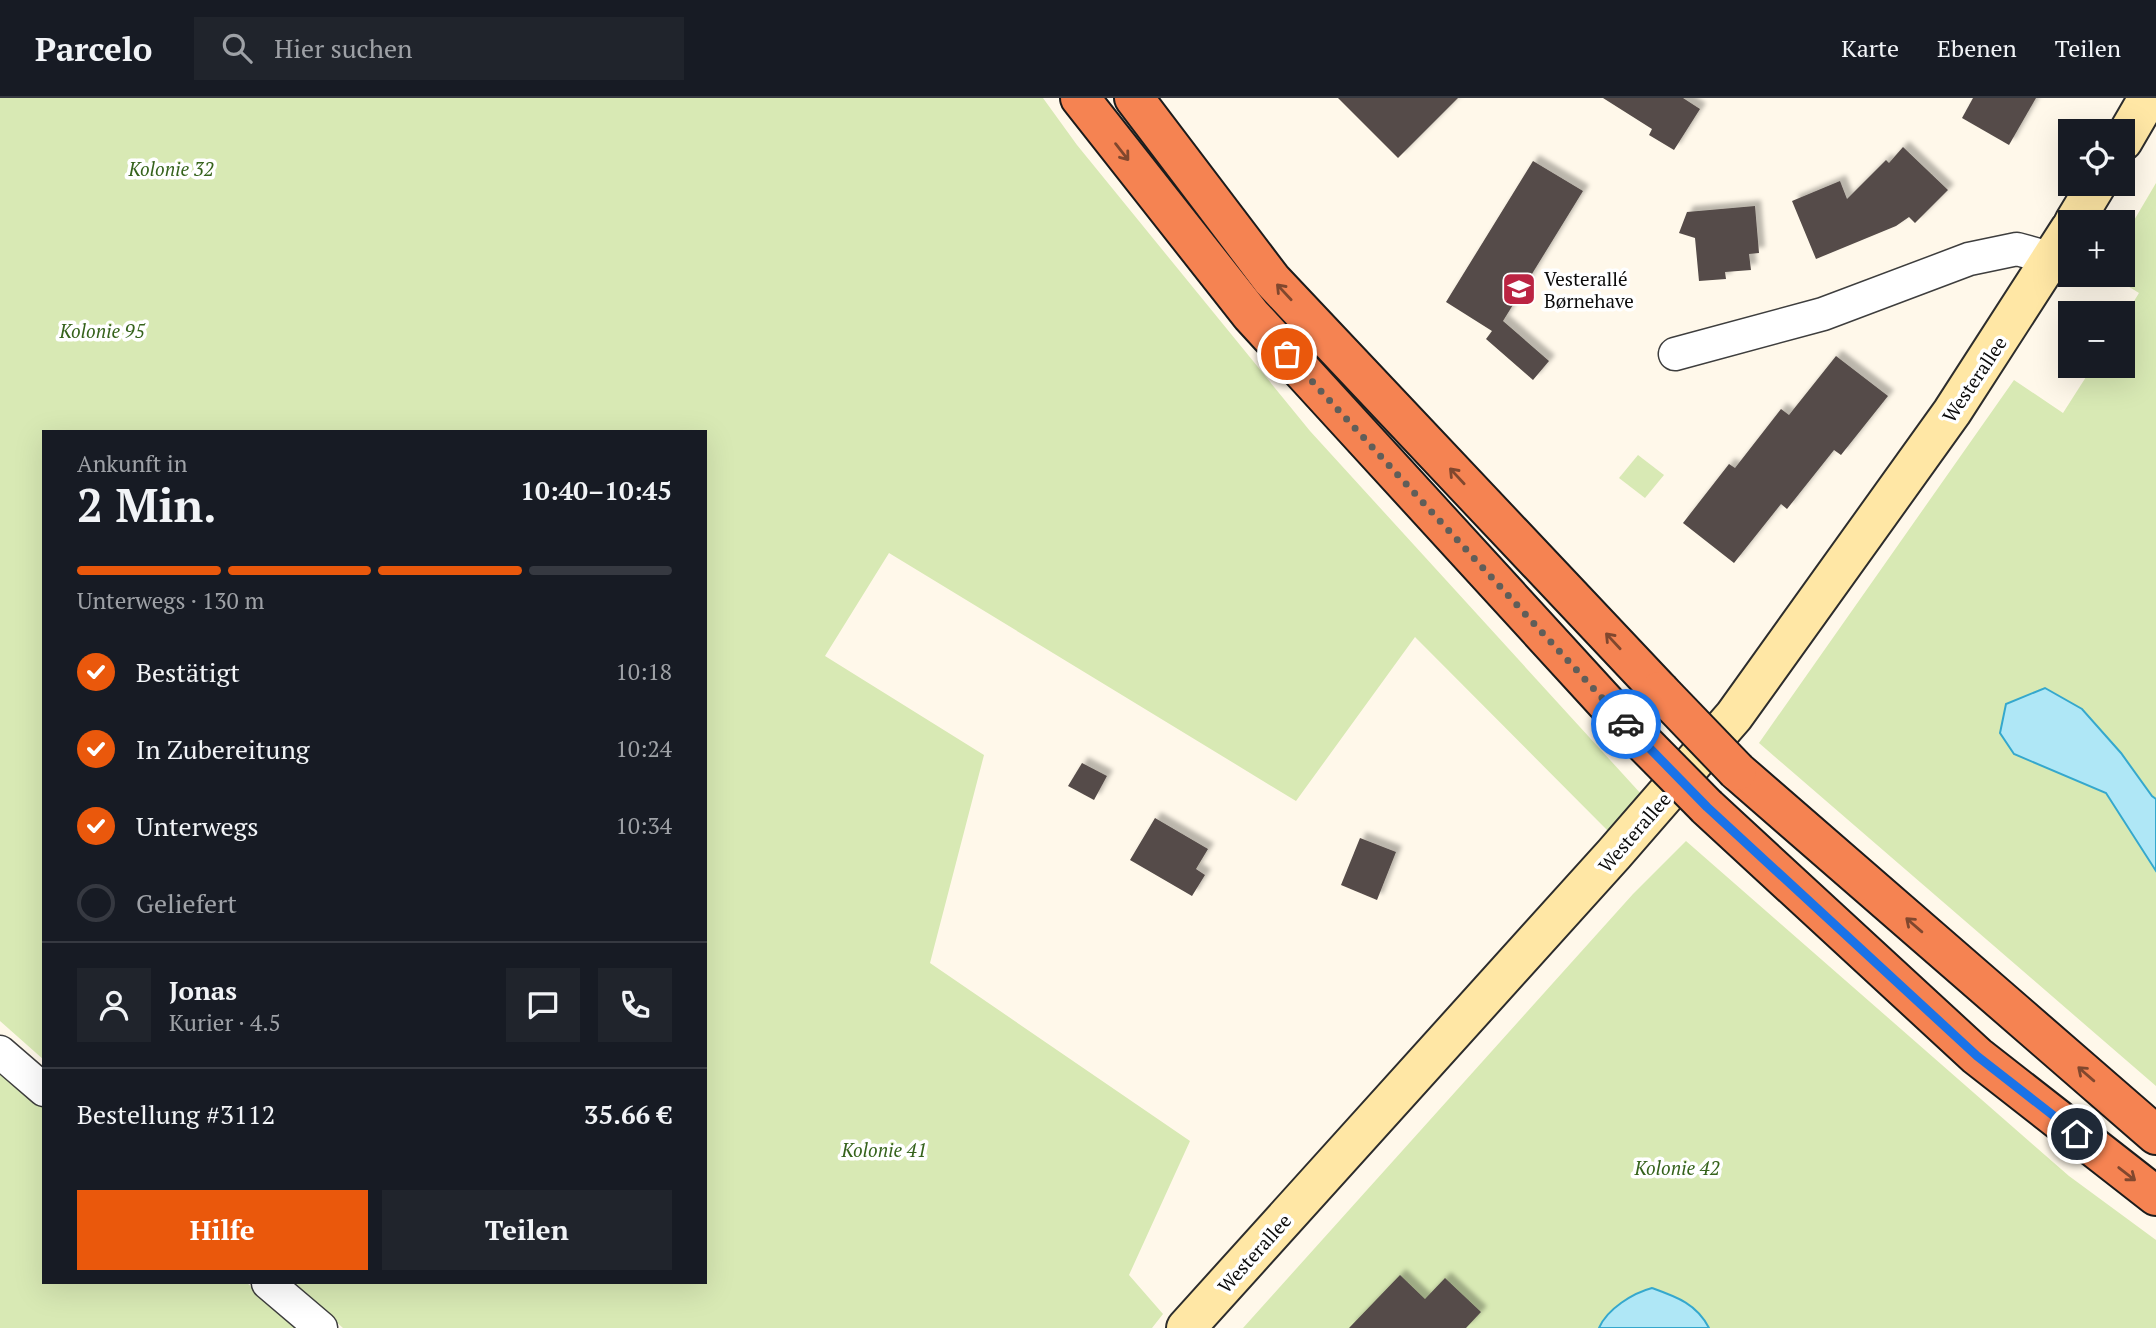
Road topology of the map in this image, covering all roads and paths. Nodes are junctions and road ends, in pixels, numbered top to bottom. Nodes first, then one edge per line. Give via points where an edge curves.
1 (1080, 98) edge
2 (1134, 98) edge
3 (2148, 98) edge
4 (2135, 120) edge
5 (2058, 244) edge
6 (2058, 250) edge
7 (1675, 354) dead end
8 (0, 1052) edge
9 (42, 1088) edge
10 (2156, 1135) edge
11 (2156, 1196) edge
12 (269, 1284) edge
13 (321, 1328) edge
14 (1186, 1328) edge

1 -> 11 highway, bridge via 1251,315 1629,728 1707,807 1977,1056
10 -> 2 highway, bridge via 1737,771 1272,280
3 - 4 street
5 - 7 street, Westerallee via 1969,259 1823,314
6 - 14 street, Westerallee via 1952,412 1734,716
8 - 9 street
12 - 13 street

